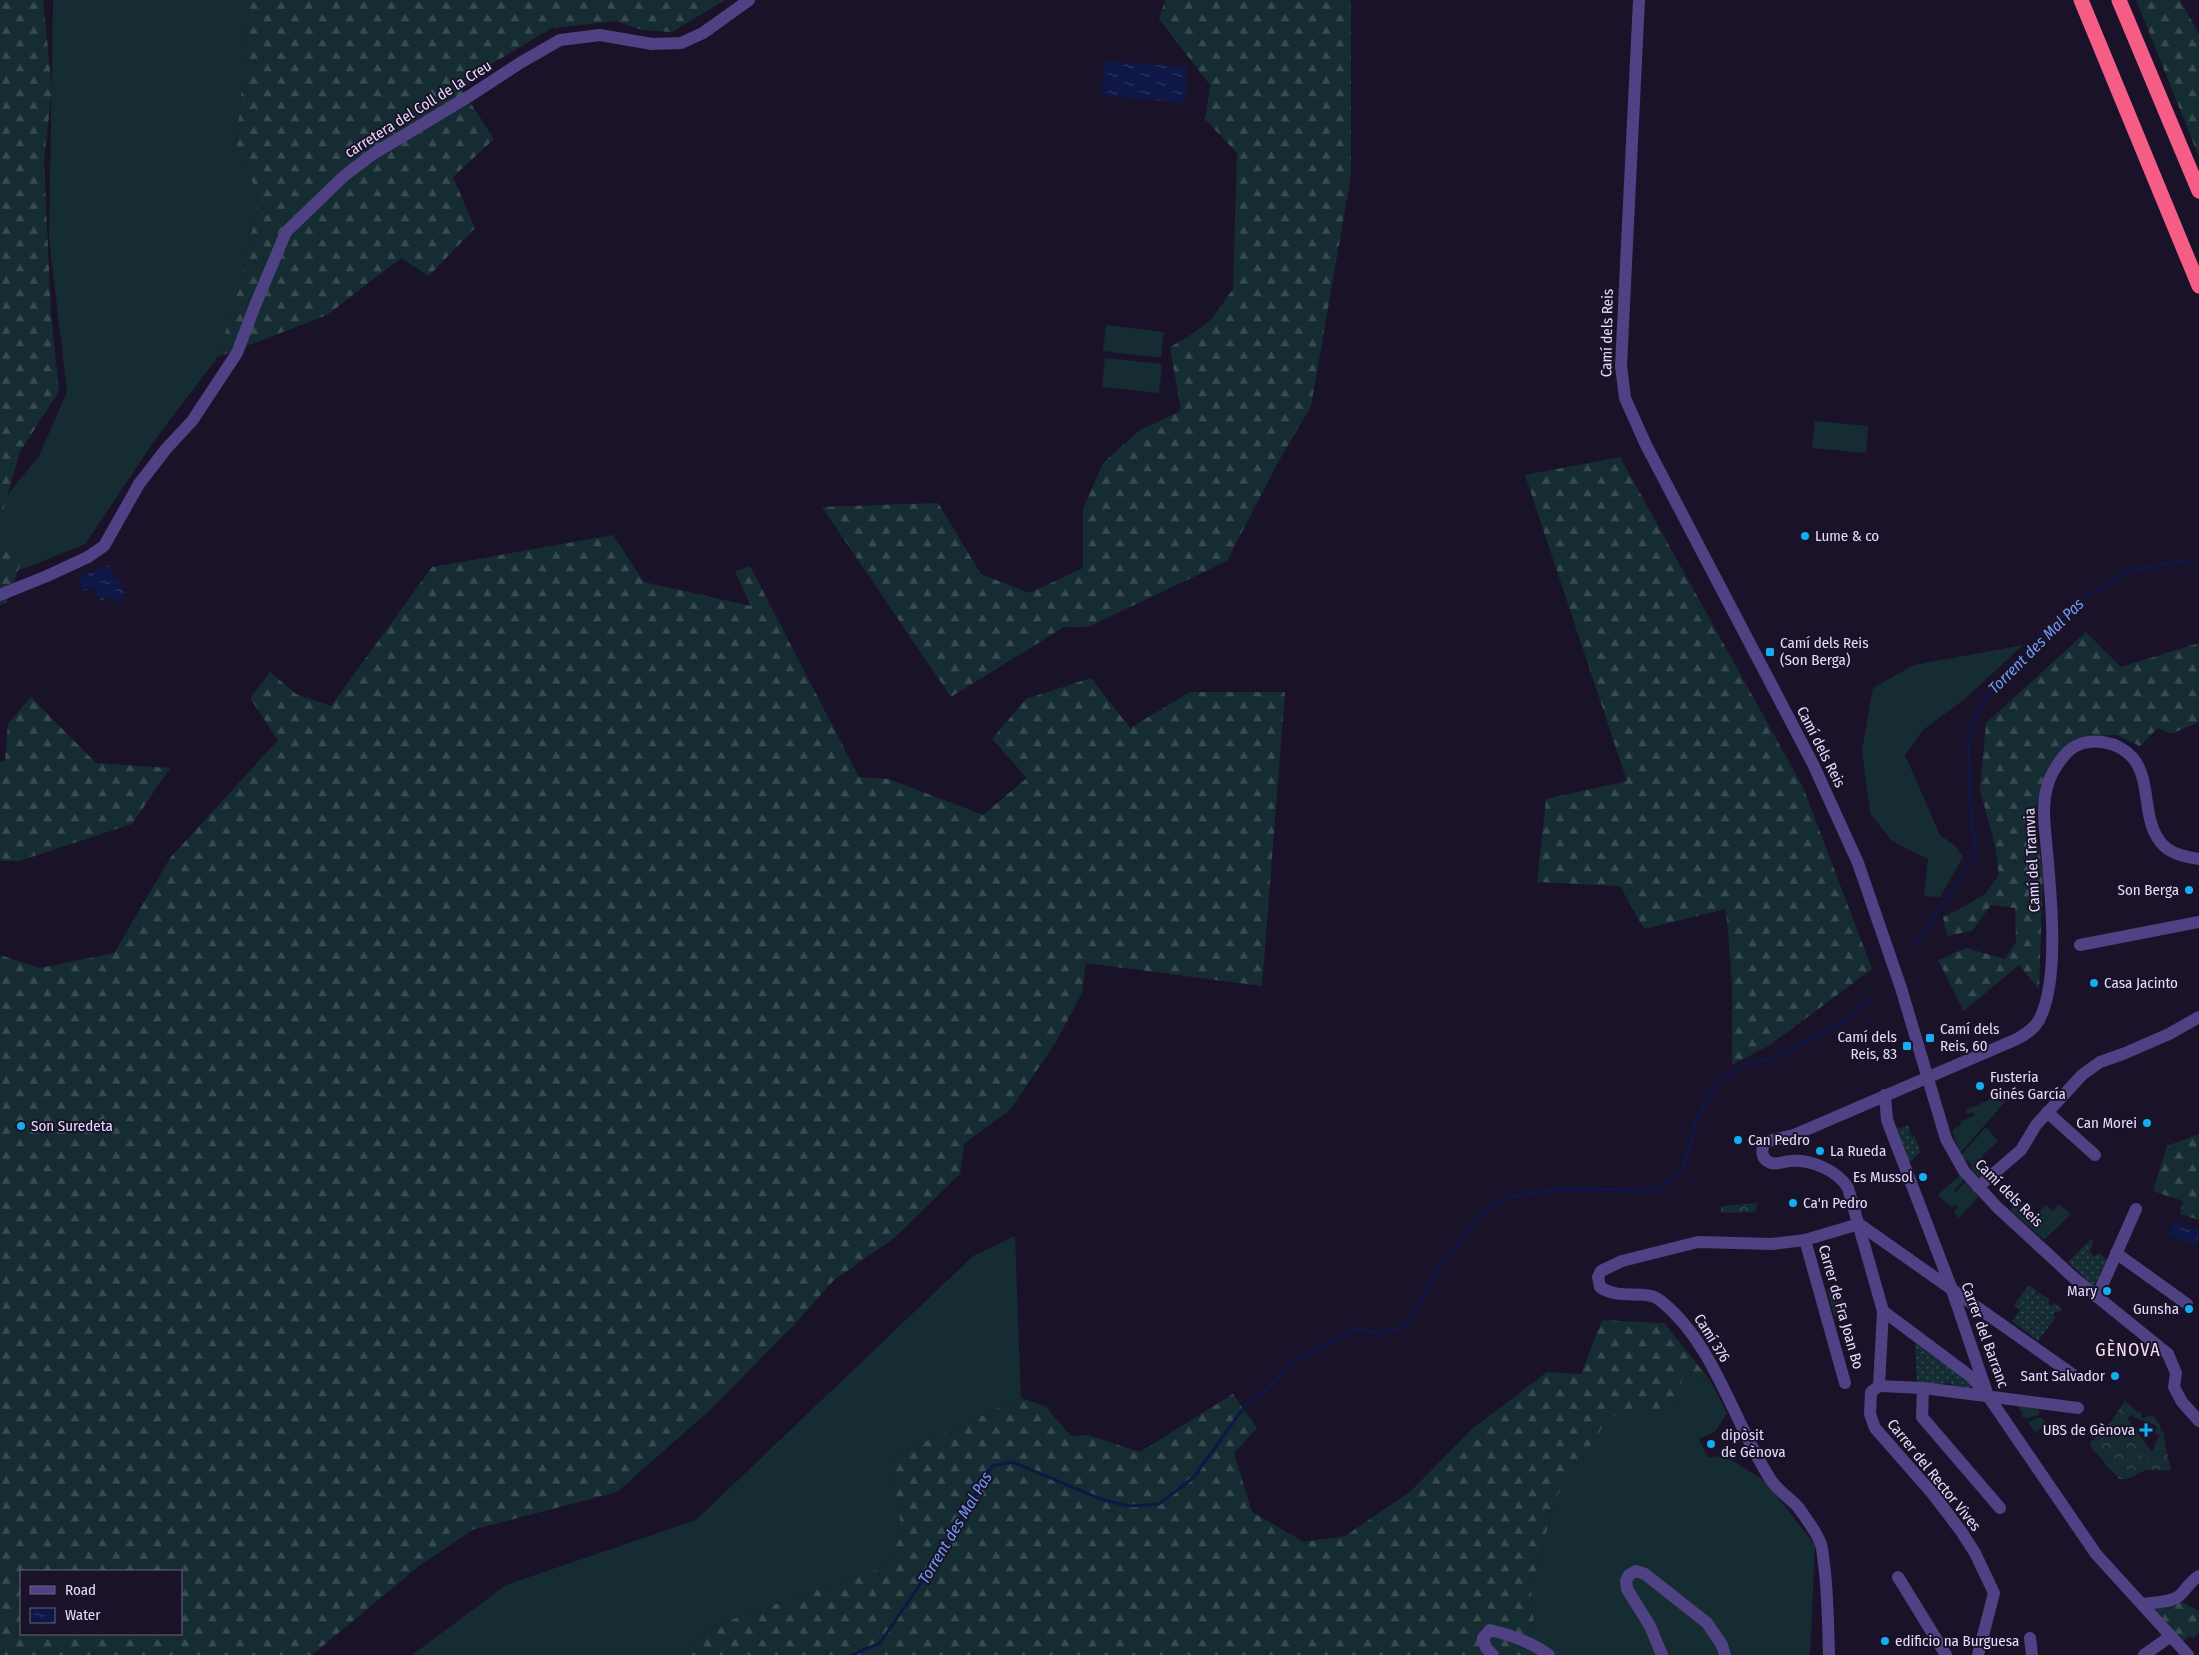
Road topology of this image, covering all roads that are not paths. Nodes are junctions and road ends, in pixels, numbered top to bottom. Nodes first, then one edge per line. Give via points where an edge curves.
1 (749, 0) edge
2 (1639, 0) edge
3 (2081, 0) edge
4 (2119, 0) edge
5 (2199, 191) edge
6 (2199, 286) edge
7 (0, 595) edge
8 (2199, 859) edge
9 (2199, 922) edge
10 (2080, 945) dead end
11 (2199, 1017) edge
12 (1929, 1076) junction
13 (1915, 1082) junction
14 (1885, 1095) junction
15 (2047, 1112) junction
16 (1887, 1120) junction
17 (2094, 1155) dead end
18 (1978, 1187) junction
19 (2136, 1209) dead end
20 (1859, 1224) junction
21 (1805, 1240) junction
22 (2116, 1252) junction
23 (1951, 1288) junction
24 (2097, 1297) junction
25 (2187, 1304) dead end
26 (1883, 1311) junction
27 (2072, 1374) dead end
28 (1845, 1383) dead end
29 (1879, 1386) junction
30 (1923, 1388) junction
31 (1988, 1396) junction
32 (2078, 1408) dead end
33 (2199, 1420) edge
34 (2000, 1508) dead end
35 (2199, 1576) edge
36 (1898, 1577) dead end
37 (2143, 1604) junction
38 (2171, 1636) junction
39 (2030, 1638) dead end
40 (1494, 1655) edge
41 (1549, 1655) edge
42 (1662, 1655) edge
43 (1725, 1655) edge
44 (1829, 1655) edge
45 (1946, 1655) edge
46 (1978, 1655) edge
47 (2032, 1655) edge
48 (2144, 1655) edge
49 (2188, 1655) edge

1 - 7 street, carretera del Coll de la Creu via 703,33 681,43 652,44 600,35 560,40 373,154 344,176 286,232 237,353 192,421 139,484 104,546 88,557
2 - 12 street, Camí dels Reis via 1621,366 1624,398 1813,764 1858,863
3 - 6 highway
4 - 5 highway
8 - 12 street, Camí del Tramvia via 2171,851 2157,836 2147,812 2142,775 2127,752 2100,741 2070,749 2048,783 2043,810 2052,910 2051,961 2045,1006 2029,1032
9 - 10 street
11 - 15 street via 2169,1034 2100,1062 2082,1075
12 - 13 street, Carrer del Rector Vives
12 - 18 street, Camí dels Reis via 1946,1139 1964,1171
13 - 14 street, Carrer del Rector Vives
13 - 16 street via 1894,1100
14 - 16 street, Carrer del Barranc
14 - 20 street, Carrer del Rector Vives via 1794,1135 1764,1142 1762,1150 1770,1164 1804,1161 1840,1178 1848,1188
15 - 17 street
15 - 18 street via 2021,1150
16 - 23 street, Carrer del Barranc
18 - 24 street, Camí dels Reis
19 - 22 street
20 - 21 street, Camí 376
20 - 23 street
20 - 26 street, Carrer del Rector Vives
21 - 28 street, Carrer de Fra Joan Bo
21 - 44 street, Camí 376 via 1768,1245 1698,1242 1622,1261 1601,1271 1598,1277 1600,1287 1608,1292 1659,1299 1683,1321 1713,1368 1756,1456 1820,1542 1826,1580
22 - 24 street
22 - 25 street
23 - 27 street
23 - 31 street, Carrer del Barranc
24 - 33 street, Camí dels Reis via 2168,1354 2176,1373 2174,1387 2182,1402
26 - 29 street, Carrer del Rector Vives
26 - 31 street via 1970,1376
29 - 30 street
29 - 46 street, Carrer del Rector Vives via 1871,1392 1871,1421 1961,1531 1994,1593
30 - 31 street
30 - 34 street via 1922,1417
31 - 32 street
31 - 37 street, Carrer del Barranc via 2096,1554
35 - 37 street via 2178,1598
36 - 45 street
37 - 38 street, Carrer del Barranc
38 - 48 street
38 - 49 street, Carrer del Barranc
39 - 47 street
40 - 41 street via 1486,1648 1483,1638 1490,1630 1536,1645
42 - 43 street via 1650,1626 1627,1589 1626,1581 1636,1571 1645,1574 1707,1624

